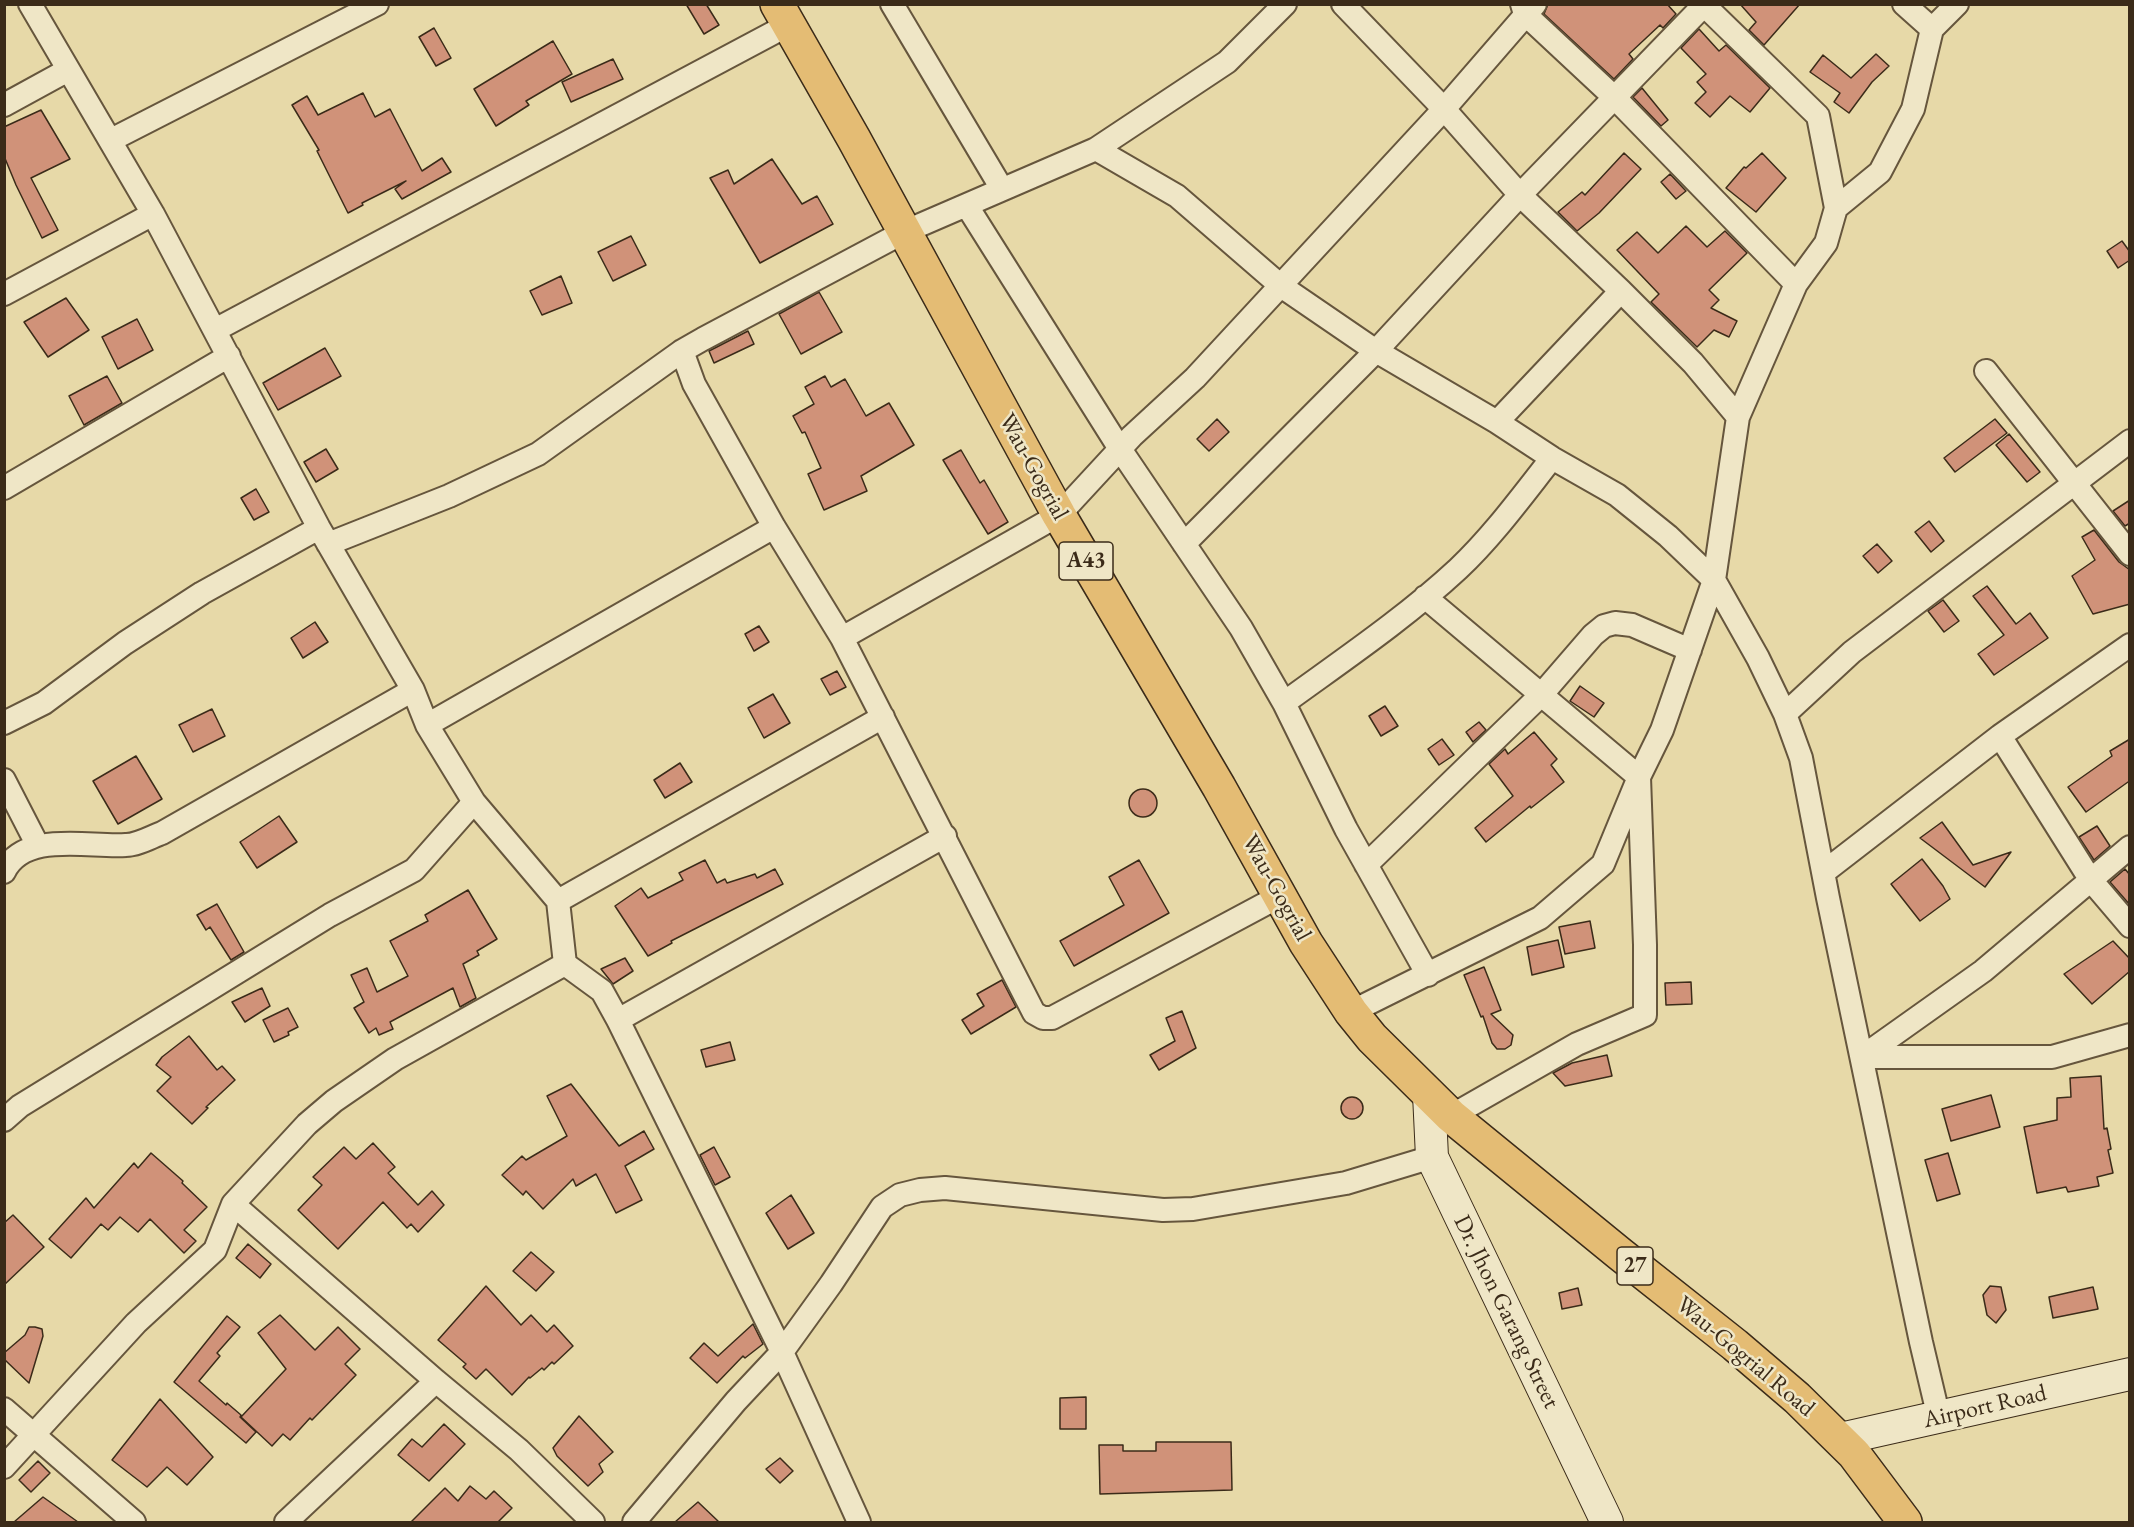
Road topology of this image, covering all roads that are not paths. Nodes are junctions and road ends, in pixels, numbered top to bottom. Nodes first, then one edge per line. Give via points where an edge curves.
1 (30, 4) edge
2 (377, 4) edge
3 (892, 4) edge
4 (1285, 4) edge
5 (1344, 4) edge
6 (1904, 4) edge
7 (1957, 4) edge
8 (1704, 5) edge
9 (1527, 8) edge
10 (782, 15) edge
11 (1932, 29) junction
12 (68, 70) junction
13 (1615, 98) junction
14 (4, 105) edge
15 (1444, 109) junction
16 (111, 140) junction
17 (1095, 149) junction
18 (1002, 189) junction
19 (1520, 195) junction
20 (967, 206) junction
21 (1836, 208) junction
22 (153, 214) junction
23 (904, 232) junction
24 (1796, 284) junction
25 (1281, 286) junction
26 (1621, 291) junction
27 (4, 294) edge
28 (215, 330) junction
29 (682, 351) junction
30 (1376, 351) junction
31 (230, 356) junction
32 (1986, 371) dead end
33 (1738, 417) junction
34 (1497, 422) junction
35 (2130, 441) edge
36 (1120, 449) junction
37 (1552, 458) junction
38 (2074, 481) junction
39 (4, 488) edge
40 (1059, 515) junction
41 (774, 527) junction
42 (323, 536) junction
43 (1184, 544) junction
44 (2130, 554) edge
45 (1714, 580) junction
46 (1425, 597) junction
47 (842, 638) junction
48 (2130, 645) edge
49 (1690, 650) junction
50 (413, 690) junction
51 (1542, 694) junction
52 (1284, 703) junction
53 (1785, 714) junction
54 (884, 717) junction
55 (4, 723) edge
56 (427, 725) junction
57 (2000, 736) junction
58 (1639, 777) junction
59 (4, 780) edge
60 (474, 802) junction
61 (945, 836) junction
62 (38, 846) junction
63 (2130, 847) edge
64 (1366, 865) junction
65 (4, 872) edge
66 (1824, 872) junction
67 (2090, 879) junction
68 (1280, 896) junction
69 (558, 901) junction
70 (2130, 926) edge
71 (565, 964) junction
72 (1428, 975) junction
73 (1351, 1012) junction
74 (618, 1020) junction
75 (2130, 1035) edge
76 (1862, 1057) junction
77 (1440, 1105) junction
78 (4, 1120) edge
79 (1432, 1157) junction
80 (233, 1203) junction
81 (782, 1352) junction
82 (2130, 1374) edge
83 (436, 1381) junction
84 (4, 1409) edge
85 (1939, 1418) junction
86 (34, 1435) junction
87 (1840, 1439) junction
88 (4, 1467) edge
89 (134, 1522) edge
90 (286, 1522) edge
91 (593, 1522) edge
92 (634, 1522) edge
93 (859, 1522) edge
94 (1607, 1522) edge
95 (1905, 1522) edge

1 - 12 street
2 - 16 street
3 - 18 street
4 - 17 street via 1227,62
5 - 15 street
6 - 11 street
7 - 11 street
8 - 13 street
8 - 21 street via 1818,116
9 - 13 street
9 - 15 street
10 - 23 main road, Wau-Gogrial / A43
10 - 28 street
11 - 21 street via 1913,109 1886,161 1880,172
12 - 14 street
12 - 16 street
13 - 19 street
13 - 24 street
15 - 19 street
15 - 25 street
16 - 22 street
17 - 18 street
17 - 25 street via 1177,196
18 - 20 street
19 - 26 street
19 - 30 street
20 - 23 street
20 - 36 street
21 - 24 street via 1826,243
22 - 27 street
22 - 28 street
23 - 29 street
23 - 40 main road, Wau-Gogrial / A43
24 - 33 street
25 - 30 street
25 - 36 street via 1195,378
26 - 33 street via 1693,363
26 - 34 street
28 - 31 street
29 - 41 street via 694,384
29 - 42 street via 538,454 449,496
30 - 34 street
30 - 43 street
31 - 39 street
31 - 42 street
32 - 38 street
33 - 45 street
34 - 37 street
35 - 38 street
36 - 40 street
36 - 43 street
37 - 45 street via 1617,495
37 - 46 street via 1504,518
38 - 44 street
38 - 53 street via 1852,652
40 - 47 street
40 - 68 main road, Wau-Gogrial / A43
41 - 47 street
41 - 56 street
42 - 50 street
42 - 55 street via 202,593 44,703
43 - 52 street via 1241,628
45 - 49 street
45 - 53 street
46 - 51 street
46 - 52 street
47 - 54 street
48 - 57 street
49 - 51 street via 1632,625 1604,626
49 - 58 street via 1662,729
50 - 56 street
50 - 62 street via 162,833 129,846
51 - 58 street
51 - 64 street
52 - 64 street
53 - 66 street via 1801,758
54 - 61 street
54 - 69 street
56 - 60 street
57 - 66 street
57 - 67 street
58 - 72 street via 1603,864 1540,918
58 - 77 street via 1645,1015
59 - 62 street
60 - 69 street
60 - 78 street via 414,870 330,915 20,1106
61 - 68 street via 1034,1013 1043,1018 1052,1018
61 - 74 street
62 - 65 street via 20,854
63 - 67 street
64 - 72 street
66 - 76 street
67 - 70 street
67 - 76 street via 1983,971
68 - 73 main road, Wau-Gogrial / A43
69 - 71 street
71 - 74 street via 602,991
71 - 80 street via 395,1059 334,1101 307,1124
72 - 73 street
73 - 77 main road, Wau-Gogrial / A43
74 - 81 street
75 - 76 street via 2052,1057
76 - 85 street
77 - 79 street, Dr. Jhon Garang Street
77 - 87 main road, Wau-Gogrial Road / 27 via 1735,1345
79 - 81 street via 1346,1183 1193,1209 1163,1210 945,1188 900,1195 882,1207
79 - 94 street, Dr. Jhon Garang Street
80 - 83 street
80 - 86 street via 215,1250 136,1323
81 - 92 street via 735,1401
81 - 93 street
82 - 85 street, Airport Road
83 - 90 street
83 - 91 street via 519,1450
84 - 86 street
85 - 87 street, Airport Road
86 - 88 street
86 - 89 street
87 - 95 main road, Wau-Gogrial Road / 27

